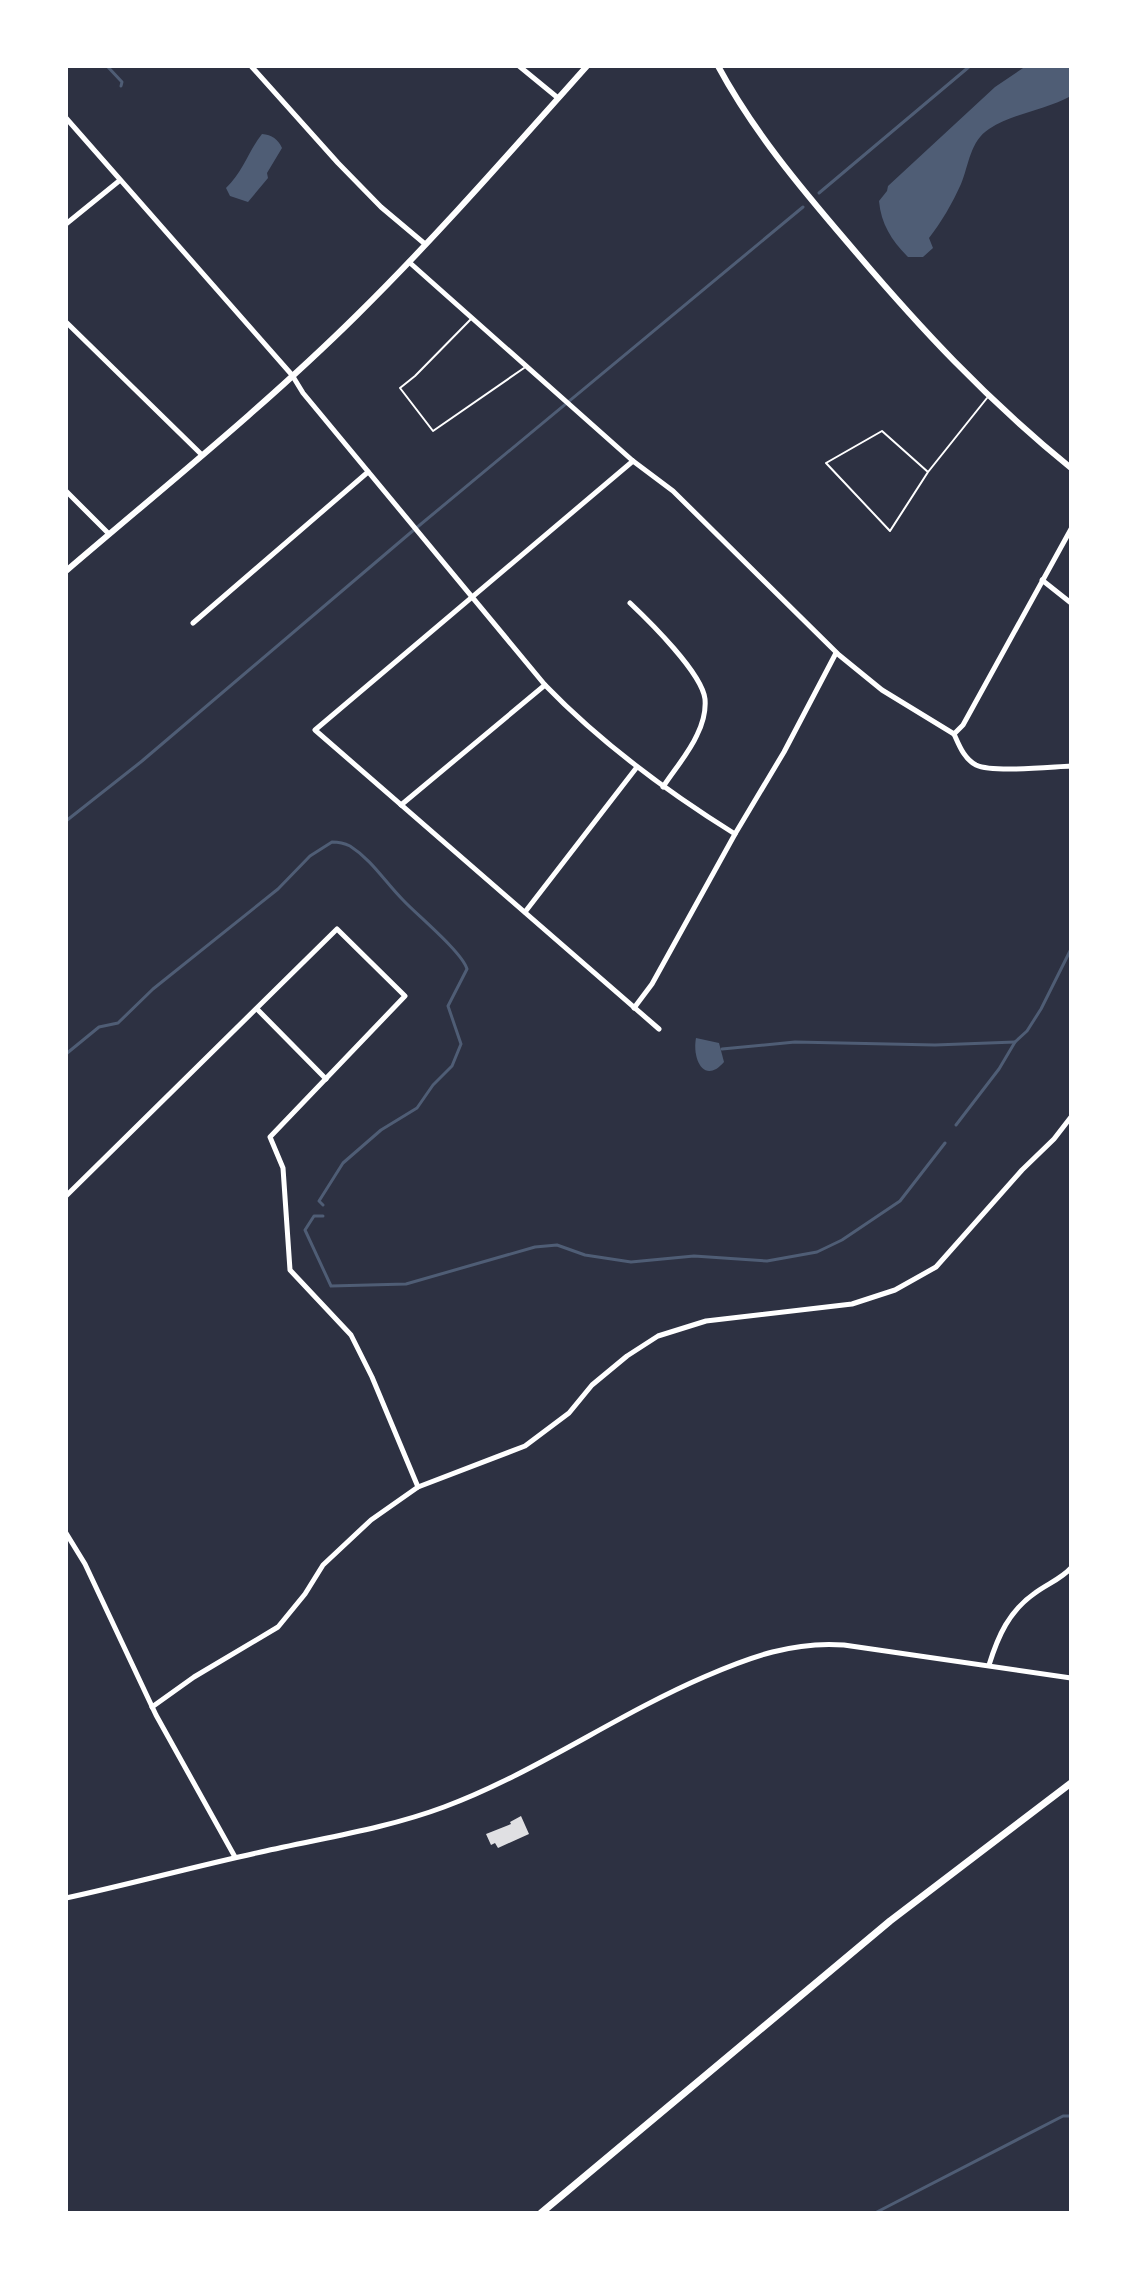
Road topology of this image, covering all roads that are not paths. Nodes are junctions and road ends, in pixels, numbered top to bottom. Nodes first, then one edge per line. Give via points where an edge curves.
1 (251, 66) edge
2 (519, 66) edge
3 (587, 66) edge
4 (718, 66) edge
5 (558, 98) junction
6 (66, 118) edge
7 (119, 181) junction
8 (66, 224) edge
9 (425, 244) junction
10 (409, 262) junction
11 (473, 317) junction
12 (66, 322) edge
13 (528, 366) junction
14 (292, 375) junction
15 (988, 397) junction
16 (202, 455) junction
17 (633, 461) junction
18 (1071, 468) edge
19 (368, 472) junction
20 (928, 472) junction
21 (66, 491) edge
22 (1071, 529) edge
23 (109, 534) junction
24 (66, 571) edge
25 (1042, 580) junction
26 (473, 595) junction
27 (630, 603) dead end
28 (1071, 603) edge
29 (193, 623) dead end
30 (836, 653) junction
31 (545, 685) junction
32 (954, 734) junction
33 (1071, 766) edge
34 (637, 767) junction
35 (663, 787) junction
36 (401, 805) junction
37 (735, 834) junction
38 (525, 912) junction
39 (634, 1008) junction
40 (257, 1009) junction
41 (659, 1029) dead end
42 (326, 1079) junction
43 (1071, 1117) edge
44 (66, 1196) edge
45 (418, 1487) junction
46 (66, 1533) edge
47 (1071, 1569) edge
48 (989, 1665) junction
49 (1071, 1677) edge
50 (152, 1707) junction
51 (1071, 1783) edge
52 (235, 1857) junction
53 (66, 1898) edge
54 (541, 2213) edge

1 - 9 street via 381,207
2 - 5 street
3 - 5 street
4 - 15 street via 766,143 815,205
5 - 9 street
6 - 7 street
7 - 8 street
7 - 14 street
9 - 10 street
10 - 11 street
10 - 14 street
11 - 13 street
11 - 13 lane via 400,388 433,431
12 - 16 street
13 - 17 street
14 - 16 street
14 - 19 street
15 - 18 street
15 - 20 lane
16 - 23 street
17 - 26 street
17 - 30 street via 707,523
19 - 26 street
19 - 29 street
20 - 20 lane via 890,531 826,463 882,431
21 - 23 street
22 - 25 street
23 - 24 street
25 - 28 street
25 - 32 street
26 - 31 street
26 - 36 street via 315,730
27 - 35 street via 659,632 705,698 697,736
30 - 32 street via 882,690
30 - 37 street
31 - 34 street
31 - 36 street
32 - 33 street via 973,764 988,769
34 - 35 street
34 - 38 street
35 - 37 street
36 - 38 street
37 - 39 street
38 - 39 street
39 - 41 street
40 - 42 street
40 - 42 street via 337,929 405,996
40 - 44 street
42 - 45 street via 270,1137 283,1168 290,1270 351,1335
43 - 45 street via 964,1238 923,1275 852,1304 706,1321 658,1336 627,1356 569,1413 525,1446
45 - 50 street via 345,1542 278,1627
46 - 50 street
47 - 48 street via 1020,1604 1006,1621
48 - 49 street
48 - 52 street via 830,1644 768,1652 670,1692 440,1809
50 - 52 street
51 - 54 main road via 890,1921
52 - 53 street

